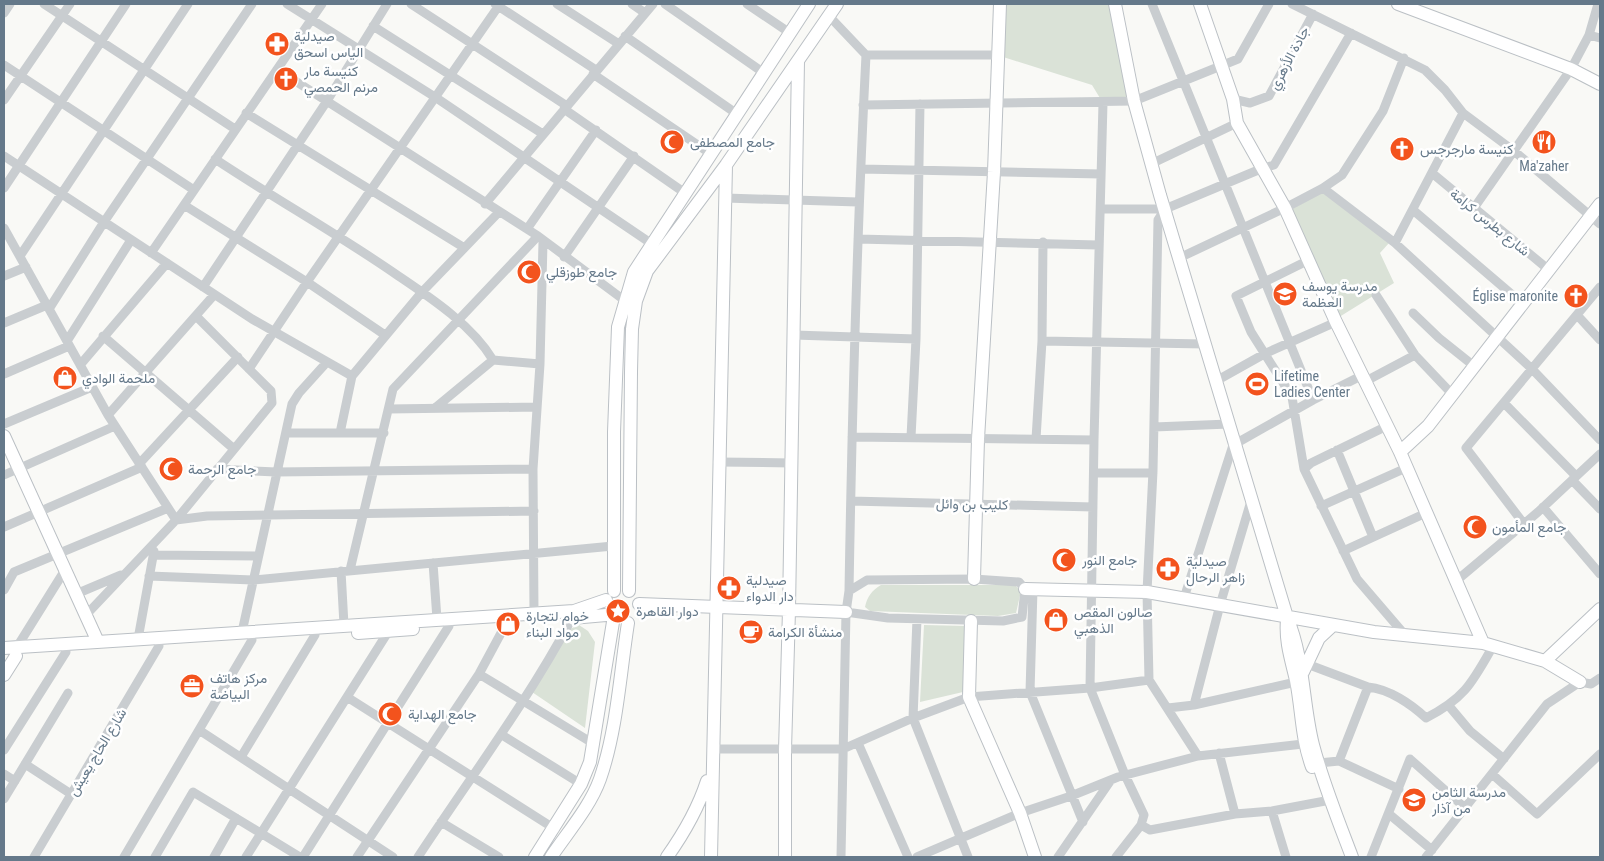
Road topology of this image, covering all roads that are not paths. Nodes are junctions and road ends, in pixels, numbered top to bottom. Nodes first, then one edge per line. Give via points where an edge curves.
1 (10, 4) edge
2 (44, 4) edge
3 (70, 4) edge
4 (126, 4) edge
5 (188, 4) edge
6 (252, 4) edge
7 (287, 4) edge
8 (322, 4) edge
9 (388, 4) edge
10 (411, 4) edge
11 (498, 4) edge
12 (557, 4) edge
13 (632, 4) edge
14 (653, 4) edge
15 (665, 4) edge
16 (747, 4) edge
17 (809, 4) edge
18 (837, 4) edge
19 (1000, 4) edge
20 (1115, 4) edge
21 (1152, 4) edge
22 (1200, 4) edge
23 (1269, 4) edge
24 (1292, 4) edge
25 (1398, 4) edge
26 (1598, 4) edge
27 (4, 13) edge
28 (645, 13) junction
29 (1313, 14) junction
30 (62, 15) junction
31 (829, 16) junction
32 (311, 19) junction
33 (373, 26) junction
34 (790, 33) junction
35 (1351, 33) junction
36 (1589, 35) junction
37 (625, 36) junction
38 (1600, 38) edge
39 (100, 42) junction
40 (472, 43) junction
41 (618, 44) junction
42 (358, 49) junction
43 (866, 55) junction
44 (997, 55) junction
45 (1404, 58) junction
46 (798, 61) junction
47 (4, 65) edge
48 (1220, 66) junction
49 (143, 69) junction
50 (1570, 69) junction
51 (278, 70) junction
52 (595, 72) junction
53 (764, 73) junction
54 (450, 75) junction
55 (20, 76) junction
56 (1183, 82) junction
57 (1600, 84) edge
58 (435, 97) junction
59 (188, 98) junction
60 (1233, 99) junction
61 (4, 100) edge
62 (327, 101) junction
63 (60, 102) junction
64 (996, 102) junction
65 (1134, 102) junction
66 (1103, 103) junction
67 (920, 104) junction
68 (863, 105) junction
69 (566, 107) junction
70 (246, 113) junction
71 (1463, 113) junction
72 (737, 114) junction
73 (1237, 123) junction
74 (236, 129) junction
75 (102, 130) junction
76 (596, 130) junction
77 (543, 134) junction
78 (1206, 138) junction
79 (296, 144) junction
80 (401, 148) junction
81 (1514, 151) junction
82 (711, 154) junction
83 (4, 156) edge
84 (634, 156) junction
85 (524, 157) junction
86 (147, 159) junction
87 (215, 159) junction
88 (1153, 163) junction
89 (726, 165) junction
90 (18, 166) junction
91 (1263, 168) junction
92 (861, 169) junction
93 (919, 171) junction
94 (994, 172) junction
95 (1432, 173) junction
96 (1101, 174) junction
97 (560, 180) junction
98 (1225, 185) junction
99 (4, 188) edge
100 (1323, 188) junction
101 (194, 190) junction
102 (371, 190) junction
103 (265, 192) junction
104 (60, 193) junction
105 (685, 193) junction
106 (725, 198) junction
107 (796, 200) junction
108 (858, 202) junction
109 (485, 204) junction
110 (1600, 204) edge
111 (184, 205) junction
112 (598, 206) junction
113 (1286, 208) junction
114 (1474, 208) junction
115 (1101, 209) junction
116 (1165, 210) junction
117 (1413, 210) junction
118 (500, 212) junction
119 (1596, 220) edge
120 (104, 222) junction
121 (1242, 228) junction
122 (4, 229) edge
123 (527, 229) junction
124 (339, 235) junction
125 (234, 238) junction
126 (540, 239) junction
127 (858, 239) junction
128 (131, 240) junction
129 (916, 241) junction
130 (988, 241) junction
131 (1043, 242) junction
132 (1395, 243) junction
133 (652, 244) junction
134 (1098, 245) junction
135 (464, 247) junction
136 (151, 253) junction
137 (20, 256) junction
138 (564, 257) junction
139 (1179, 258) junction
140 (1309, 260) junction
141 (167, 264) junction
142 (26, 267) junction
143 (1549, 270) junction
144 (4, 276) edge
145 (1264, 281) junction
146 (307, 282) junction
147 (203, 287) junction
148 (1600, 287) edge
149 (422, 292) junction
150 (214, 295) junction
151 (1376, 295) dead end
152 (624, 300) junction
153 (1523, 304) junction
154 (48, 307) junction
155 (1413, 313) dead end
156 (196, 316) junction
157 (1578, 316) junction
158 (458, 321) junction
159 (1336, 322) junction
160 (4, 323) edge
161 (273, 331) junction
162 (794, 334) junction
163 (385, 335) junction
164 (103, 336) junction
165 (856, 336) junction
166 (1497, 337) junction
167 (916, 339) junction
168 (1600, 340) edge
169 (1042, 342) junction
170 (1098, 342) junction
171 (68, 343) junction
172 (1155, 344) junction
173 (1205, 344) junction
174 (1290, 344) junction
175 (1266, 353) junction
176 (1415, 355) junction
177 (238, 357) junction
178 (493, 360) junction
179 (327, 362) junction
180 (540, 364) junction
181 (80, 365) junction
182 (1474, 366) junction
183 (249, 369) junction
184 (1532, 369) junction
185 (146, 372) junction
186 (4, 374) edge
187 (352, 376) junction
188 (1365, 378) junction
189 (1216, 381) junction
190 (92, 387) junction
191 (1452, 394) junction
192 (1313, 400) junction
193 (1504, 403) junction
194 (537, 407) junction
195 (435, 408) junction
196 (389, 409) junction
197 (189, 410) junction
198 (1296, 410) junction
199 (108, 414) junction
200 (4, 424) edge
201 (1229, 424) junction
202 (115, 426) junction
203 (1387, 426) junction
204 (1154, 427) junction
205 (287, 433) junction
206 (340, 433) junction
207 (384, 433) junction
208 (4, 436) edge
209 (852, 437) junction
210 (911, 437) junction
211 (978, 439) junction
212 (1036, 439) junction
213 (1094, 440) junction
214 (1600, 440) edge
215 (1235, 443) junction
216 (234, 449) junction
217 (1337, 450) junction
218 (1400, 452) junction
219 (1600, 454) edge
220 (718, 462) junction
221 (792, 463) junction
222 (140, 466) junction
223 (1406, 468) junction
224 (19, 469) junction
225 (533, 469) junction
226 (1304, 469) junction
227 (217, 470) junction
228 (374, 471) junction
229 (276, 472) junction
230 (1094, 473) junction
231 (1152, 473) junction
232 (4, 476) edge
233 (1574, 478) junction
234 (1354, 491) junction
235 (1252, 500) junction
236 (850, 501) junction
237 (977, 504) junction
238 (1322, 506) junction
239 (1093, 507) junction
240 (1543, 507) junction
241 (168, 508) junction
242 (1600, 509) edge
243 (37, 511) junction
244 (534, 511) junction
245 (364, 513) junction
246 (1426, 513) junction
247 (267, 515) junction
248 (176, 520) junction
249 (1524, 524) junction
250 (4, 527) edge
251 (1373, 537) junction
252 (157, 540) junction
253 (613, 546) junction
254 (1344, 551) junction
255 (535, 553) junction
256 (57, 554) junction
257 (153, 555) junction
258 (258, 556) junction
259 (433, 563) junction
260 (65, 570) junction
261 (346, 571) junction
262 (126, 573) junction
263 (1600, 574) edge
264 (150, 576) junction
265 (974, 579) junction
266 (252, 580) junction
267 (1456, 581) junction
268 (1029, 589) junction
269 (4, 590) edge
270 (1092, 590) junction
271 (629, 591) junction
272 (849, 591) junction
273 (1147, 592) junction
274 (76, 594) junction
275 (610, 596) junction
276 (1184, 598) junction
277 (639, 604) junction
278 (1220, 605) junction
279 (715, 607) junction
280 (789, 610) junction
281 (1600, 610) edge
282 (846, 612) junction
283 (534, 613) junction
284 (86, 615) junction
285 (572, 618) junction
286 (610, 618) junction
287 (1287, 618) junction
288 (437, 619) junction
289 (917, 619) junction
290 (971, 621) junction
291 (507, 622) junction
292 (628, 623) junction
293 (1333, 625) junction
294 (344, 626) junction
295 (449, 626) junction
296 (388, 632) junction
297 (315, 635) junction
298 (1405, 635) junction
299 (247, 636) junction
300 (138, 639) junction
301 (98, 642) junction
302 (1488, 644) junction
303 (159, 646) junction
304 (4, 648) edge
305 (66, 652) junction
306 (12, 653) edge
307 (1545, 661) junction
308 (1302, 673) junction
309 (479, 674) junction
310 (4, 675) edge
311 (1600, 678) edge
312 (1149, 680) junction
313 (1580, 682) junction
314 (1368, 687) junction
315 (1090, 688) junction
316 (1030, 692) junction
317 (68, 693) dead end
318 (969, 696) junction
319 (347, 697) junction
320 (523, 701) junction
321 (1194, 705) junction
322 (1449, 706) junction
323 (1168, 708) junction
324 (913, 718) junction
325 (388, 723) junction
326 (199, 730) junction
327 (502, 735) junction
328 (858, 743) junction
329 (594, 744) junction
330 (1303, 744) junction
331 (712, 749) junction
332 (843, 749) junction
333 (4, 750) edge
334 (430, 750) junction
335 (785, 750) junction
336 (1219, 753) junction
337 (1600, 754) edge
338 (1198, 756) junction
339 (241, 757) junction
340 (1504, 759) junction
341 (1339, 761) junction
342 (1319, 763) junction
343 (25, 764) junction
344 (712, 766) junction
345 (4, 774) edge
346 (1492, 774) junction
347 (1125, 775) junction
348 (471, 776) junction
349 (1111, 780) junction
350 (15, 781) junction
351 (581, 784) junction
352 (290, 789) junction
353 (1399, 789) junction
354 (71, 794) junction
355 (1071, 796) junction
356 (4, 799) edge
357 (1325, 801) junction
358 (1464, 807) junction
359 (1272, 811) junction
360 (1020, 813) junction
361 (1234, 814) junction
362 (1389, 814) junction
363 (328, 815) junction
364 (236, 818) junction
365 (441, 822) junction
366 (1083, 822) junction
367 (1141, 825) junction
368 (555, 828) junction
369 (260, 833) junction
370 (367, 840) junction
371 (962, 840) junction
372 (1429, 854) edge
373 (34, 857) edge
374 (124, 857) edge
375 (154, 857) edge
376 (214, 857) edge
377 (246, 857) edge
378 (302, 857) edge
379 (357, 857) edge
380 (393, 857) edge
381 (418, 857) edge
382 (498, 857) edge
383 (535, 857) edge
384 (551, 857) edge
385 (666, 857) edge
386 (711, 857) edge
387 (785, 857) edge
388 (841, 857) edge
389 (908, 857) edge
390 (917, 857) edge
391 (968, 857) edge
392 (1035, 857) edge
393 (1058, 857) edge
394 (1116, 857) edge
395 (1286, 857) edge
396 (1346, 857) edge
397 (1352, 857) edge
398 (1370, 857) edge

1 - 27 street
2 - 30 street
3 - 30 street
4 - 39 street
5 - 49 street
6 - 59 street
7 - 32 street
8 - 32 street
9 - 33 street
10 - 40 street
11 - 40 street
11 - 52 street
12 - 41 street
13 - 28 street
14 - 28 street
15 - 53 street
16 - 34 street
17 - 34 main road
18 - 31 main road
19 - 44 main road
20 - 65 main road
21 - 56 street
22 - 48 main road
23 - 48 street via 1238,59
24 - 29 street
25 - 50 main road
26 - 36 street
28 - 37 street
29 - 35 street
29 - 60 street, جادة الأزهري via 1269,96 1250,103
30 - 39 street
30 - 55 street
31 - 43 street
31 - 46 main road
32 - 42 street
32 - 51 street
33 - 42 street
33 - 54 street
34 - 53 main road
35 - 45 street
35 - 91 street via 1274,166
36 - 38 street
36 - 50 street
37 - 41 street
37 - 72 street
39 - 49 street
39 - 63 street
40 - 54 street
40 - 69 street
41 - 52 street
42 - 58 street
42 - 62 street
43 - 44 street
43 - 68 street
44 - 64 main road
45 - 71 street via 1425,70
45 - 100 street via 1383,111 1342,175
46 - 89 main road
46 - 107 main road
47 - 55 street
48 - 56 street
48 - 60 main road
49 - 59 street
49 - 75 street
50 - 57 main road
50 - 81 street
51 - 62 street
51 - 70 street
52 - 69 street
52 - 82 street
53 - 72 main road
54 - 58 street
54 - 77 street
55 - 61 street
55 - 63 street
56 - 65 street
56 - 78 street
58 - 80 street
58 - 85 street
59 - 74 street
59 - 86 street
60 - 73 main road
62 - 79 street
62 - 80 street
63 - 75 street
63 - 90 street
64 - 66 street
64 - 67 street
64 - 94 main road
65 - 66 street
65 - 88 main road
66 - 96 street
67 - 68 street
67 - 93 street
68 - 92 street
69 - 76 street
69 - 77 street
70 - 74 street
70 - 79 street
71 - 81 street
71 - 95 street
72 - 82 main road
73 - 78 street
73 - 91 main road
74 - 87 street
75 - 86 street
75 - 104 street
76 - 84 street
76 - 97 street
77 - 85 street
78 - 88 street
78 - 98 street
79 - 102 street
79 - 103 street
80 - 102 street
80 - 109 street
81 - 114 street
81 - 119 street
82 - 105 main road
83 - 90 street
84 - 105 street
84 - 112 street
85 - 97 street
85 - 109 street
86 - 101 street
86 - 120 street
87 - 101 street
87 - 103 street
88 - 116 main road
89 - 106 main road
89 - 271 main road via 647,271 636,301 631,354
90 - 99 street
90 - 104 street
91 - 98 street
91 - 113 main road
92 - 93 street
92 - 108 street
93 - 94 street
93 - 129 street
94 - 96 street
94 - 130 main road
95 - 114 street, شارع بطرس كرامة
95 - 117 street
96 - 115 street
97 - 112 street
97 - 123 street
98 - 116 street
98 - 121 street
100 - 113 street
100 - 132 street
101 - 111 street
102 - 124 street
102 - 135 street
103 - 124 street
103 - 125 street
104 - 120 street
104 - 137 street
105 - 133 main road
106 - 107 street
106 - 220 main road
107 - 108 street
107 - 162 main road
108 - 127 street
109 - 118 street
110 - 119 main road
111 - 125 street
111 - 136 street
112 - 133 street
112 - 138 street
113 - 121 street
113 - 140 main road
114 - 143 street, شارع بطرس كرامة
115 - 116 street
115 - 134 street
116 - 139 main road
116 - 172 street via 1158,220
117 - 132 street
117 - 153 street
118 - 123 street
118 - 135 street
119 - 143 main road
120 - 128 street
120 - 154 street
121 - 139 street
121 - 145 street
122 - 137 street
123 - 126 street
124 - 146 street
124 - 149 street
125 - 146 street
125 - 147 street
126 - 138 street
126 - 158 street
126 - 180 street
127 - 129 street
127 - 165 street
128 - 136 street
128 - 171 street
129 - 130 street
129 - 167 street
130 - 131 street
130 - 211 main road
131 - 134 street
131 - 169 street
132 - 166 street
133 - 152 main road via 634,272
134 - 170 street
135 - 149 street
136 - 141 street
137 - 142 street
138 - 152 street
139 - 173 main road
140 - 145 street
140 - 159 main road
141 - 147 street
141 - 164 street
142 - 144 street
142 - 154 street
143 - 153 main road
145 - 174 street
145 - 175 street via 1236,296 1251,332
146 - 161 street
146 - 163 street
147 - 150 street
148 - 157 street
149 - 158 street
149 - 163 street
150 - 156 street
150 - 161 street
151 - 176 street
152 - 253 main road via 618,327
153 - 166 main road
154 - 160 street
154 - 171 street
155 - 182 street
156 - 177 street
156 - 185 street
157 - 168 street
157 - 184 street
158 - 178 street
158 - 196 street via 393,389
159 - 174 street
159 - 188 main road
161 - 179 street
161 - 183 street
162 - 165 street
162 - 221 main road
163 - 187 street
164 - 181 street
164 - 185 street
165 - 167 street
165 - 209 street
166 - 182 main road
166 - 184 street
167 - 210 street
169 - 170 street
169 - 212 street
170 - 172 street
170 - 213 street
171 - 181 street
171 - 186 street
172 - 173 street
172 - 204 street
173 - 189 main road
174 - 175 street
174 - 192 street
175 - 189 street
175 - 198 street via 1292,397
176 - 188 street
176 - 191 street
177 - 183 street
177 - 197 street
178 - 180 street
178 - 195 street
179 - 187 street
179 - 205 street via 295,398
180 - 194 street
181 - 190 street
182 - 191 main road
183 - 216 street via 271,391 272,403
184 - 193 street
184 - 214 street
185 - 197 street
185 - 199 street
187 - 206 street
188 - 192 street
188 - 203 main road
189 - 201 main road
190 - 199 street
190 - 200 street
191 - 218 main road via 1428,426
192 - 198 street
193 - 233 street
193 - 249 street via 1466,448
194 - 195 street
194 - 225 street
195 - 196 street
196 - 207 street
197 - 216 street
197 - 222 street
198 - 215 street
198 - 226 street
199 - 202 street
201 - 204 street
201 - 215 main road
202 - 222 street
202 - 224 street
203 - 217 street
203 - 218 main road
204 - 231 street
205 - 206 street
205 - 229 street
206 - 207 street
207 - 228 street
208 - 224 main road
209 - 210 street
209 - 236 street
210 - 211 street
211 - 212 street
211 - 237 main road
212 - 213 street
213 - 230 street
215 - 235 main road
215 - 276 street
216 - 227 street
217 - 226 street
217 - 234 street
218 - 223 main road
219 - 233 street
220 - 221 street
220 - 279 main road
221 - 280 main road
222 - 241 street
222 - 243 street
223 - 234 street
223 - 246 main road
224 - 232 street
224 - 243 main road
225 - 228 street
225 - 244 street
226 - 238 street
227 - 229 street
227 - 248 street
228 - 229 street
228 - 245 street
229 - 247 street
230 - 231 street
230 - 239 street
231 - 273 street
233 - 240 street
233 - 242 street
234 - 238 street
234 - 251 street
235 - 278 street
235 - 287 main road
236 - 237 street, كليب بن وائل
236 - 272 street
237 - 239 street, كليب بن وائل
237 - 265 main road
238 - 254 street
239 - 270 street
240 - 249 street
240 - 263 street
241 - 248 street
241 - 256 street
243 - 250 street
243 - 256 main road
244 - 245 street
244 - 255 street
245 - 247 street
245 - 261 street
246 - 251 street
246 - 267 main road
247 - 248 street
247 - 258 street
248 - 252 street
249 - 267 street
251 - 254 street
252 - 257 street
252 - 262 street
253 - 255 street
253 - 275 main road
254 - 298 street via 1356,579
255 - 259 street
255 - 283 street
256 - 260 main road
256 - 269 street via 14,572
257 - 258 street
257 - 264 street
258 - 266 street
259 - 261 street
259 - 288 street
260 - 274 main road
260 - 306 street
261 - 266 street
261 - 294 street
262 - 274 street
262 - 284 street
264 - 266 street
264 - 300 street
265 - 268 street via 1019,582
265 - 272 street via 867,580
266 - 299 street
267 - 302 main road
268 - 270 main road
268 - 290 street via 1022,617 1003,622
268 - 316 street
270 - 273 main road
270 - 315 street
271 - 275 main road
271 - 277 main road
272 - 282 street
273 - 276 main road
273 - 312 street
274 - 284 main road
275 - 283 main road via 574,611
275 - 286 main road
276 - 278 main road
277 - 279 main road
277 - 292 main road via 638,613
278 - 287 main road
278 - 321 street
279 - 280 main road
279 - 331 main road
280 - 282 main road
280 - 335 main road
281 - 307 main road
282 - 289 street
282 - 332 street
283 - 288 main road
284 - 301 main road
285 - 286 main road
285 - 291 main road
285 - 320 street
286 - 292 main road
286 - 329 main road
287 - 293 main road
287 - 308 main road via 1295,637
288 - 294 main road
289 - 290 street
289 - 324 street
290 - 318 main road
291 - 295 main road
291 - 309 street
292 - 384 main road via 610,743 600,780
293 - 298 main road
293 - 308 main road via 1319,638
294 - 299 main road
295 - 296 main road
295 - 325 street
296 - 297 main road
296 - 319 street
297 - 299 main road
297 - 339 street
298 - 302 main road
299 - 300 main road
299 - 303 main road
299 - 326 street
300 - 301 main road
301 - 306 main road
302 - 307 main road
302 - 322 street via 1469,687
303 - 305 main road
303 - 354 street, شارع الحاج يعيش
304 - 306 main road
305 - 306 main road
305 - 333 street
306 - 310 main road
307 - 313 main road
308 - 314 street
308 - 321 street
308 - 330 main road
308 - 342 main road
309 - 320 street
309 - 334 street
311 - 313 street via 1591,684
312 - 315 street
312 - 323 street
313 - 340 street via 1547,704
314 - 322 street via 1377,688 1412,706 1426,718
314 - 341 street
315 - 316 street
315 - 347 street
316 - 318 street
316 - 355 street
317 - 343 street
318 - 324 street
318 - 360 main road
319 - 325 street
319 - 352 street
320 - 327 street
320 - 329 street
321 - 323 street
322 - 340 street via 1470,731
323 - 338 street
324 - 328 street
324 - 371 street
325 - 334 street
325 - 363 street
326 - 339 street
326 - 374 street
327 - 348 street
327 - 351 street
328 - 332 street
328 - 389 street
329 - 351 main road
330 - 336 street
330 - 357 main road
331 - 335 street
331 - 344 main road
332 - 335 street
332 - 388 street
334 - 348 street
334 - 370 street
335 - 387 main road
336 - 338 street
336 - 361 street
337 - 346 street via 1537,814
338 - 347 street
339 - 352 street
340 - 346 street
341 - 342 street
341 - 353 street
342 - 397 main road
343 - 350 street
343 - 354 street
344 - 385 main road via 701,800
344 - 386 main road
345 - 350 street
346 - 358 street
347 - 349 street
347 - 367 street via 1144,815
348 - 365 street
348 - 368 street
349 - 355 street
349 - 366 street
350 - 356 street
351 - 368 main road
352 - 363 street
352 - 369 street
353 - 358 street via 1410,759
353 - 362 street
354 - 373 street, شارع الحاج يعيش
355 - 360 street
355 - 366 street
357 - 359 street
357 - 396 main road
358 - 372 street
359 - 361 street
359 - 395 street
360 - 371 street
360 - 392 main road
361 - 367 street via 1150,830
362 - 372 street
362 - 398 street
363 - 370 street
363 - 378 street
364 - 369 street
364 - 375 street via 193,792
364 - 376 street
365 - 381 street
365 - 382 street
366 - 393 street
367 - 394 street
368 - 383 main road
369 - 377 street
369 - 378 street
370 - 379 street
370 - 380 street
371 - 390 street
371 - 391 street

